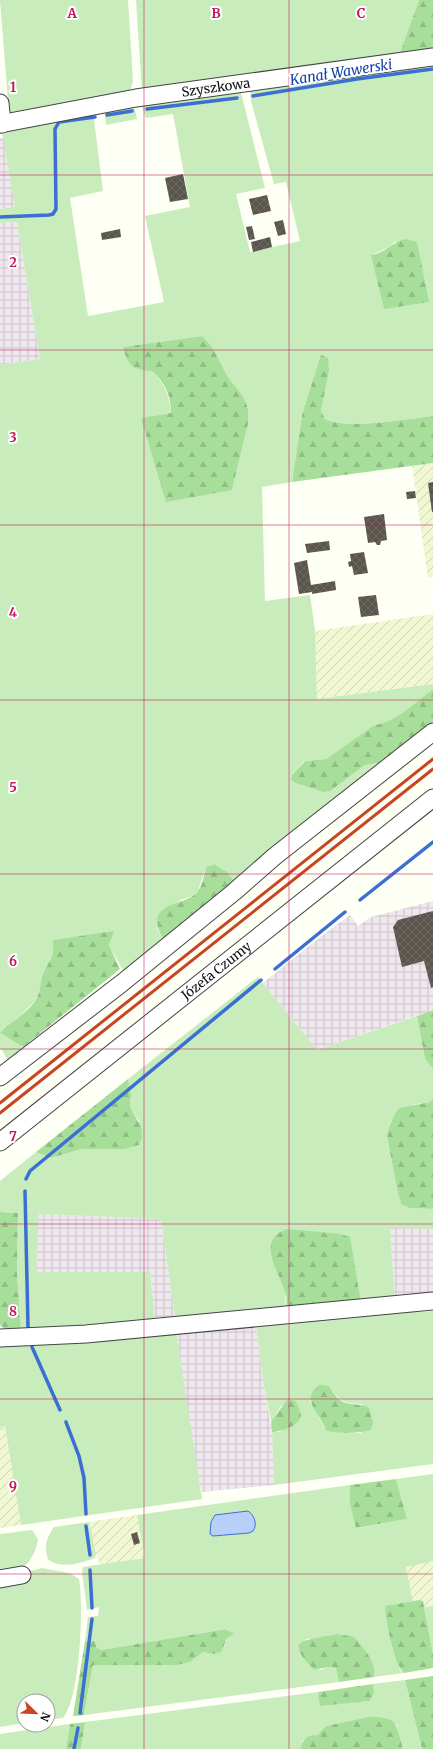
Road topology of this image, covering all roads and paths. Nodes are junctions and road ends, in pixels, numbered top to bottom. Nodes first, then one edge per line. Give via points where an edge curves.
1 (433, 57) edge
2 (0, 103) edge
3 (1, 124) edge
4 (433, 732) edge
5 (433, 798) edge
6 (0, 1077) edge
7 (0, 1142) edge
8 (433, 1301) edge
9 (0, 1338) edge
10 (22, 1575) dead end
11 (0, 1579) edge

1 - 3 street, Szyszkowa via 136,98
2 - 3 street
4 - 6 street via 275,856 122,983
5 - 7 street, Józefa Czumy
8 - 9 street via 86,1334
10 - 11 street

